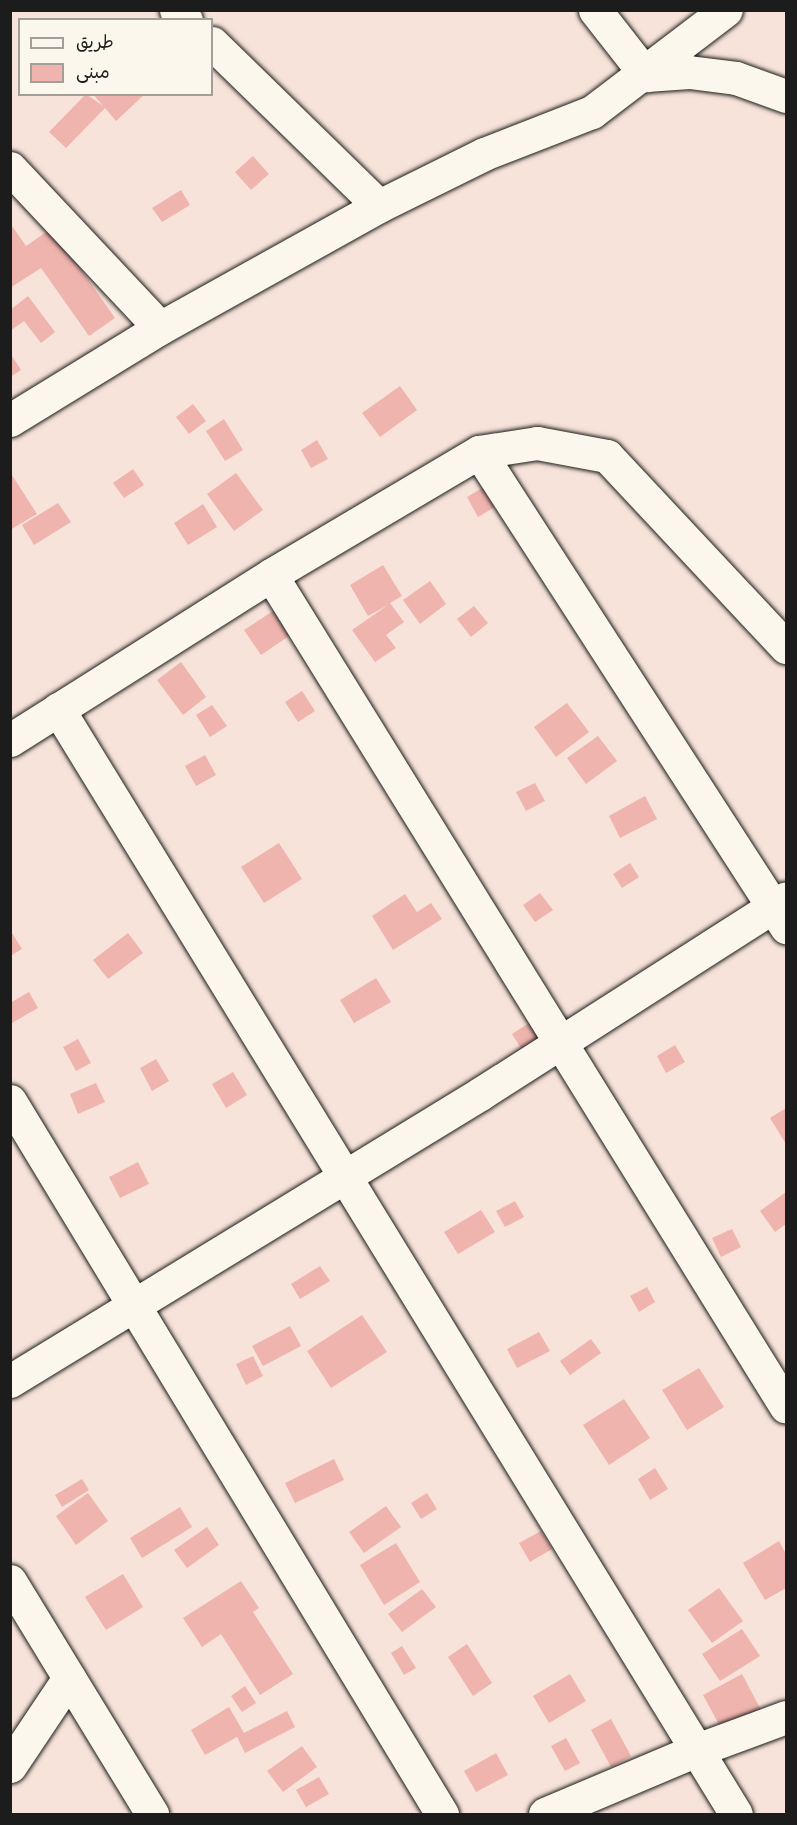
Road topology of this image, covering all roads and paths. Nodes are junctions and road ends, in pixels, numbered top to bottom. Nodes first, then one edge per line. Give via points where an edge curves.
1 (596, 10) edge
2 (726, 10) edge
3 (213, 44) edge
4 (646, 75) junction
5 (786, 96) edge
6 (10, 168) edge
7 (379, 206) junction
8 (160, 328) junction
9 (10, 420) edge
10 (479, 452) junction
11 (271, 575) junction
12 (786, 647) edge
13 (58, 709) junction
14 (10, 740) edge
15 (782, 911) edge
16 (558, 1042) junction
17 (10, 1101) edge
18 (346, 1176) junction
19 (135, 1306) junction
20 (10, 1381) edge
21 (786, 1407) edge
22 (10, 1581) edge
23 (69, 1677) junction
24 (786, 1717) edge
25 (694, 1751) junction
26 (10, 1766) edge
27 (153, 1815) edge
28 (442, 1815) edge
29 (544, 1815) edge
30 (736, 1815) edge

1 - 4 street
2 - 4 street
3 - 7 street
4 - 5 street via 689,72 736,78
4 - 7 street via 592,112 484,154
6 - 8 street
7 - 8 street
8 - 9 street
10 - 11 street
10 - 12 street via 537,443 607,456
10 - 15 street
11 - 13 street
11 - 16 street
13 - 14 street
13 - 18 street
15 - 16 street
16 - 18 street
16 - 21 street
17 - 19 street
18 - 19 street
18 - 25 street
19 - 20 street
19 - 28 street
22 - 23 street
23 - 26 street
23 - 27 street
24 - 25 street
25 - 29 street
25 - 30 street

